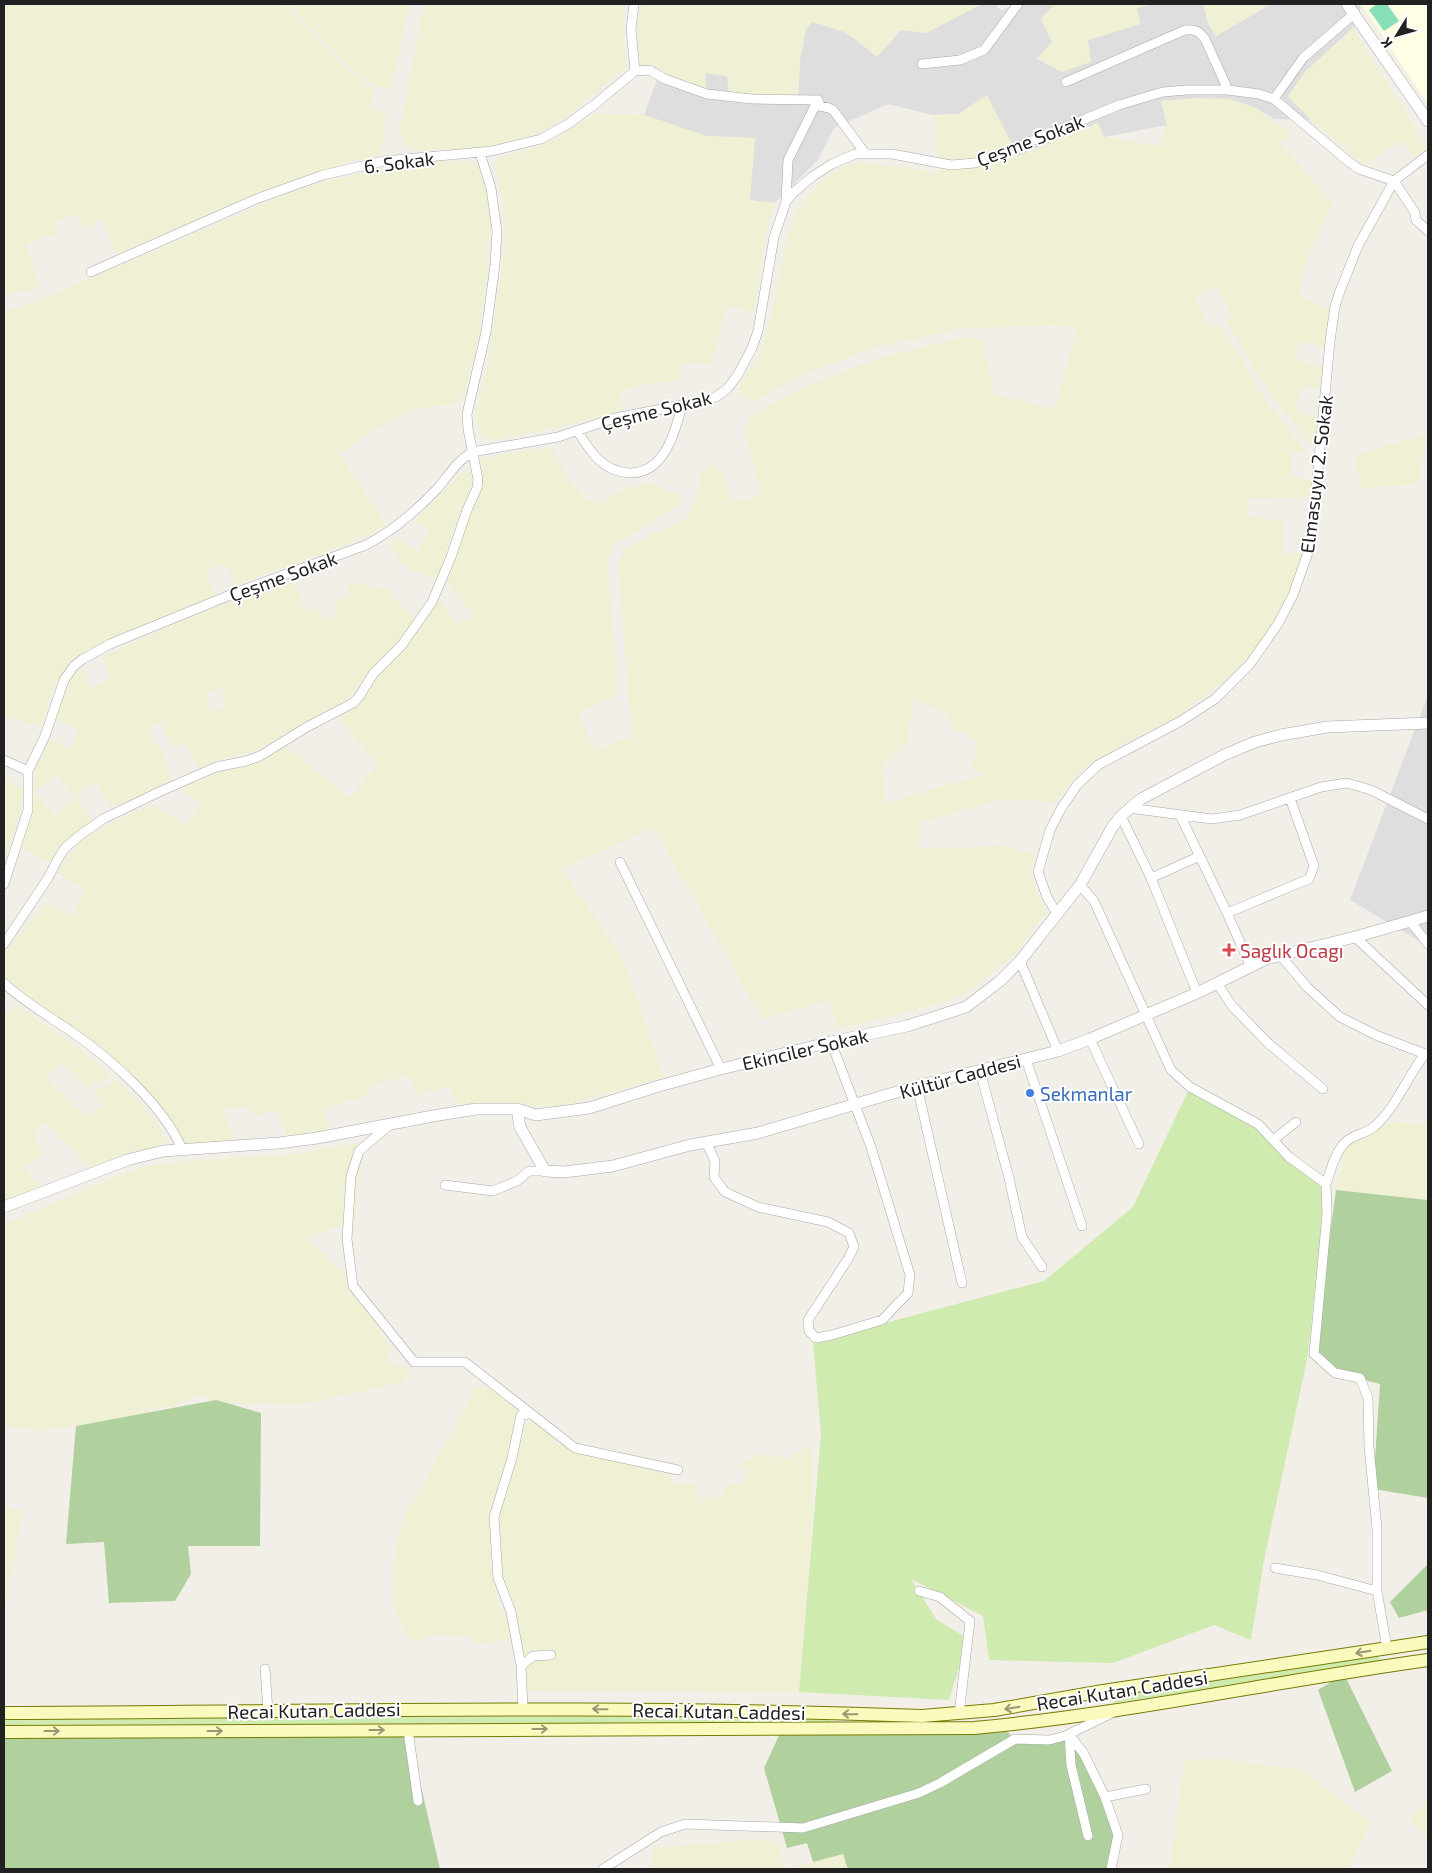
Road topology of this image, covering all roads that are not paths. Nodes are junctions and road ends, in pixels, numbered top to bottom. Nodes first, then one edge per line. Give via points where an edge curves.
1 (634, 4) edge
2 (1018, 4) edge
3 (1347, 4) edge
4 (1355, 13) junction
5 (922, 64) dead end
6 (635, 71) junction
7 (1066, 82) dead end
8 (1228, 90) junction
9 (1274, 99) junction
10 (818, 100) junction
11 (1428, 120) edge
12 (480, 153) junction
13 (865, 153) junction
14 (1428, 155) edge
15 (1394, 181) junction
16 (786, 202) junction
17 (1428, 231) edge
18 (91, 272) dead end
19 (682, 405) junction
20 (577, 430) junction
21 (472, 452) junction
22 (1428, 723) edge
23 (4, 760) edge
24 (28, 771) junction
25 (1290, 798) junction
26 (1125, 812) junction
27 (1180, 815) junction
28 (1428, 819) edge
29 (1200, 856) junction
30 (620, 862) dead end
31 (1150, 878) junction
32 (4, 884) edge
33 (1080, 885) junction
34 (1228, 913) junction
35 (1057, 914) junction
36 (1428, 916) edge
37 (1410, 921) junction
38 (1355, 937) junction
39 (4, 944) edge
40 (1428, 944) edge
41 (1280, 955) junction
42 (1020, 960) junction
43 (1250, 967) junction
44 (4, 983) edge
45 (1217, 983) junction
46 (1197, 993) junction
47 (1428, 1005) edge
48 (1145, 1015) junction
49 (1090, 1039) junction
50 (830, 1042) junction
51 (1058, 1051) junction
52 (1426, 1054) edge
53 (1026, 1058) junction
54 (721, 1069) junction
55 (980, 1072) junction
56 (917, 1086) junction
57 (1323, 1089) dead end
58 (854, 1105) junction
59 (516, 1109) junction
60 (1296, 1122) dead end
61 (392, 1123) junction
62 (1273, 1140) junction
63 (706, 1142) junction
64 (1140, 1144) dead end
65 (182, 1148) junction
66 (545, 1171) junction
67 (445, 1184) dead end
68 (1326, 1184) junction
69 (4, 1206) edge
70 (1082, 1226) dead end
71 (1042, 1267) dead end
72 (962, 1283) dead end
73 (529, 1414) junction
74 (678, 1470) dead end
75 (1275, 1568) dead end
76 (1377, 1591) junction
77 (919, 1592) dead end
78 (1428, 1642) edge
79 (1387, 1648) junction
80 (551, 1655) dead end
81 (1428, 1660) edge
82 (522, 1666) junction
83 (265, 1669) dead end
84 (523, 1708) junction
85 (1122, 1709) junction
86 (268, 1711) junction
87 (4, 1713) edge
88 (958, 1714) junction
89 (408, 1730) junction
90 (4, 1732) edge
91 (1070, 1734) junction
92 (1146, 1789) dead end
93 (1105, 1798) junction
94 (418, 1800) dead end
95 (1088, 1836) dead end
96 (603, 1869) edge
97 (1111, 1869) edge

1 - 6 street via 631,29
2 - 5 street via 984,50 960,60
3 - 4 street
4 - 9 street via 1303,58
4 - 11 street
6 - 10 street via 649,70 707,94 752,99
6 - 12 street, 6. Sokak via 554,132 529,144
7 - 8 street via 1185,30 1193,30 1205,39
8 - 9 street, Çeşme Sokak
8 - 13 street, Çeşme Sokak via 1187,90 1149,96 975,163 951,165 892,154
9 - 15 street, Çeşme Sokak via 1360,169
10 - 13 street via 820,106 833,110
10 - 16 street via 788,160
12 - 18 street, 6. Sokak via 384,161 323,175 256,199
12 - 21 street via 491,188 497,231 486,332 467,414
13 - 16 street, Çeşme Sokak via 832,164 802,185
14 - 15 street, Elmasuyu 2. Sokak
15 - 17 street via 1415,213 1416,220
15 - 35 street, Elmasuyu 2. Sokak via 1358,246 1335,306 1311,544 1294,595 1250,664 1215,699 1181,722 1098,765 1077,786 1050,830 1038,872 1046,897
16 - 19 street, Çeşme Sokak via 774,237 763,309 752,348 727,389 716,397
19 - 20 street, Çeşme Sokak via 615,418
19 - 20 street via 673,436 663,454 652,467 640,472 622,472 604,464
20 - 21 street, Çeşme Sokak via 535,442
21 - 24 street, Çeşme Sokak via 430,495 384,535 366,545 240,591 90,654 74,666 64,680 45,736
21 - 39 street via 477,488 439,587 416,626 373,674 359,697 260,756 216,767 92,826 65,848
22 - 26 street via 1327,727 1255,742 1147,795
23 - 24 street
24 - 32 street, Çeşme Sokak via 28,810
25 - 27 street via 1240,815 1212,819
25 - 28 street via 1321,787 1347,783 1372,790
25 - 34 street via 1314,866 1309,879
26 - 27 street
26 - 31 street
26 - 33 street, Ekinciler Sokak via 1113,826
27 - 29 street
29 - 31 street
29 - 34 street
30 - 54 street
31 - 46 street
33 - 35 street, Ekinciler Sokak
33 - 48 street via 1094,901
34 - 43 street
35 - 42 street, Ekinciler Sokak
36 - 37 street, Kültür Caddesi
37 - 38 street, Kültür Caddesi
37 - 40 street
38 - 41 street, Kültür Caddesi
38 - 47 street
41 - 43 street, Kültür Caddesi
41 - 52 street via 1307,987 1340,1017
42 - 50 street, Ekinciler Sokak via 966,1007 907,1026
42 - 51 street
43 - 45 street, Kültür Caddesi
44 - 65 street via 119,1070 166,1120
45 - 46 street, Kültür Caddesi
45 - 57 street via 1232,1006 1269,1044
46 - 48 street, Kültür Caddesi
48 - 49 street, Kültür Caddesi
48 - 62 street via 1171,1070 1190,1088 1258,1124
49 - 51 street, Kültür Caddesi
49 - 64 street
50 - 54 street, Ekinciler Sokak
50 - 58 street
51 - 53 street, Kültür Caddesi
52 - 68 street via 1413,1070 1396,1102 1374,1128 1347,1140 1335,1157
53 - 55 street, Kültür Caddesi
53 - 70 street
54 - 59 street, Ekinciler Sokak via 590,1108 536,1115
55 - 56 street, Kültür Caddesi
55 - 71 street via 1022,1237
56 - 58 street, Kültür Caddesi
56 - 72 street
58 - 63 street, Kültür Caddesi via 758,1133
58 - 63 street via 871,1147 910,1275 908,1293 882,1320 832,1335 816,1338 809,1331 808,1320 854,1247 849,1233 828,1222 758,1207 725,1192 714,1177 716,1161
59 - 61 street, Ekinciler Sokak via 476,1110
59 - 66 street via 520,1127
60 - 62 street
61 - 65 street, Ekinciler Sokak via 279,1143
61 - 73 street via 359,1151 351,1176 347,1239 353,1286 414,1362 465,1362
62 - 68 street via 1288,1157
63 - 66 street, Kültür Caddesi via 613,1166
65 - 69 street, Ekinciler Sokak via 127,1160
66 - 67 street via 529,1171 517,1181 493,1191
68 - 76 street via 1328,1214 1314,1354 1335,1373 1360,1378 1368,1398 1377,1529
73 - 74 street via 575,1448
73 - 82 street via 521,1415 494,1517 498,1578 511,1612
75 - 76 street
76 - 79 street
77 - 88 street via 940,1597 970,1621
78 - 79 main road, Recai Kutan Caddesi
79 -> 88 main road, Recai Kutan Caddesi
80 - 82 street via 533,1656
81 - 85 main road, Recai Kutan Caddesi
82 - 84 street
83 - 86 street
84 - 86 main road, Recai Kutan Caddesi
88 -> 84 main road, Recai Kutan Caddesi
89 -> 85 main road, Recai Kutan Caddesi via 974,1728
85 - 91 street
86 - 87 main road, Recai Kutan Caddesi
90 -> 89 main road, Recai Kutan Caddesi
89 - 94 street
91 - 93 street via 1084,1754
91 - 95 street via 1071,1765
91 - 96 street via 1049,1740 1015,1739 919,1793 802,1828 685,1824 661,1832
92 - 93 street
93 - 97 street via 1118,1835

